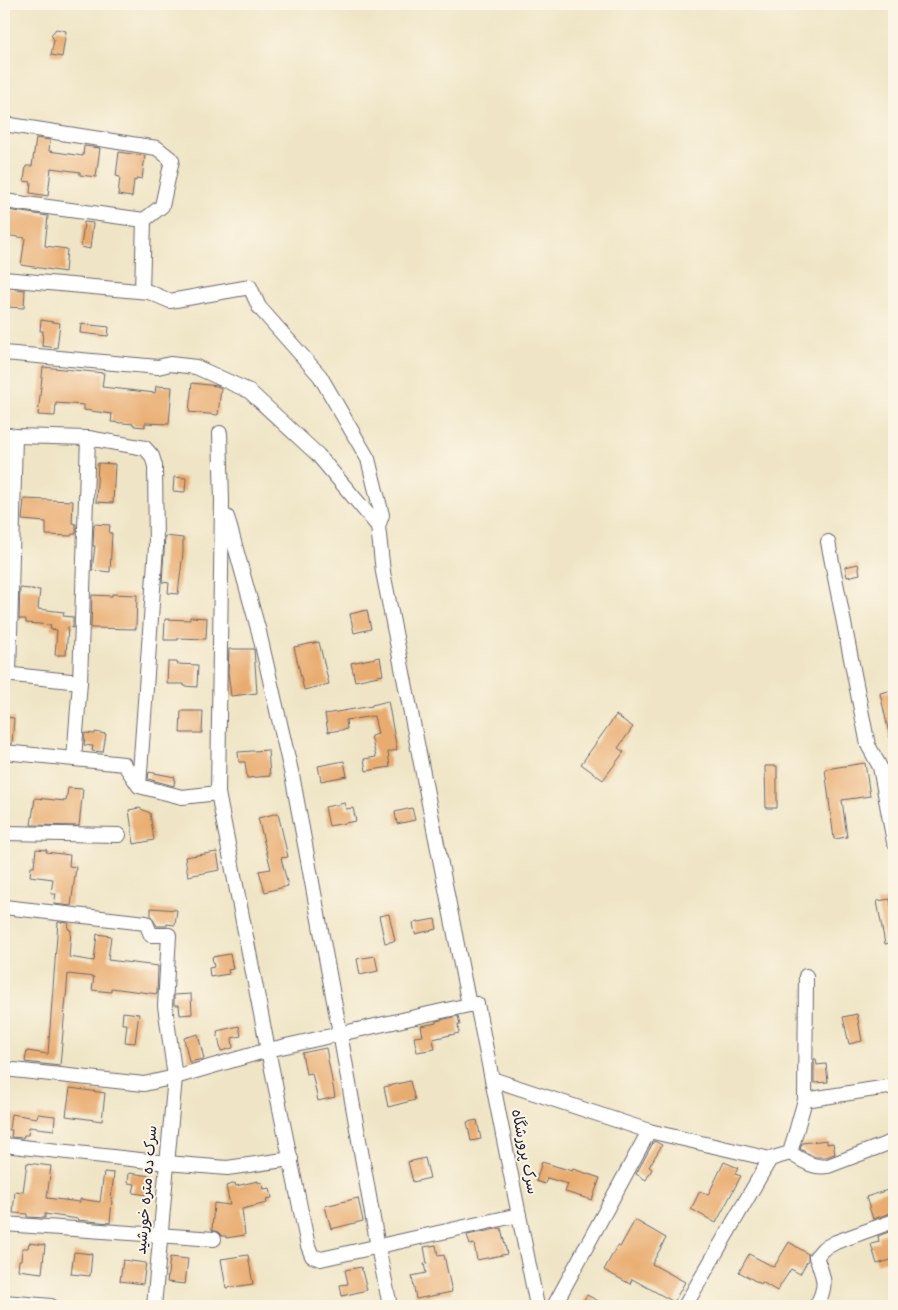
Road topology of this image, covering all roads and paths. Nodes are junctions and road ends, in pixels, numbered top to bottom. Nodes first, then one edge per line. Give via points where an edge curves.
1 (4, 124) edge
2 (4, 201) edge
3 (144, 220) junction
4 (4, 279) edge
5 (142, 291) junction
6 (4, 353) edge
7 (220, 433) dead end
8 (9, 435) edge
9 (88, 438) junction
10 (222, 500) junction
11 (378, 526) junction
12 (828, 542) dead end
13 (6, 674) edge
14 (80, 682) junction
15 (4, 752) edge
16 (74, 759) junction
17 (139, 786) junction
18 (218, 793) junction
19 (4, 833) edge
20 (119, 835) dead end
21 (894, 842) edge
22 (4, 907) edge
23 (806, 976) dead end
24 (473, 1004) junction
25 (340, 1033) junction
26 (268, 1050) junction
27 (4, 1069) edge
28 (175, 1077) junction
29 (492, 1079) junction
30 (894, 1086) edge
31 (806, 1100) junction
32 (649, 1130) junction
33 (894, 1141) edge
34 (4, 1145) edge
35 (790, 1153) junction
36 (291, 1159) junction
37 (770, 1159) junction
38 (167, 1163) junction
39 (519, 1215) junction
40 (894, 1221) edge
41 (4, 1224) edge
42 (160, 1235) junction
43 (214, 1239) dead end
44 (378, 1247) junction
45 (4, 1302) edge
46 (51, 1306) edge
47 (154, 1306) edge
48 (390, 1306) edge
49 (537, 1306) edge
50 (554, 1306) edge
51 (685, 1306) edge
52 (816, 1306) edge

1 - 3 street via 157,148 172,160 162,206
2 - 3 street
3 - 5 street
4 - 5 street
5 - 11 street, سرک پرورشگاه via 170,301 250,287 259,307 320,376 368,459 382,515
6 - 11 street via 158,367 170,364 196,367 249,391 318,455
7 - 10 street
8 - 9 street
8 - 13 street
9 - 14 street
9 - 17 street via 145,448 155,466 156,547
10 - 18 street
10 - 25 street via 259,632 293,780
11 - 24 street, سرک پرورشگاه via 383,572
12 - 21 street via 868,745 880,766
13 - 14 street
14 - 16 street
15 - 16 street
16 - 17 street via 124,764
17 - 18 street via 182,797
18 - 26 street
19 - 20 street
22 - 28 street, سرک ده متره خورشید via 146,923 150,935 169,935 165,1006
23 - 31 street
24 - 25 street
24 - 29 street, سرک پرورشگاه
25 - 26 street
25 - 44 street
26 - 28 street
26 - 36 street
27 - 28 street via 144,1084
28 - 38 street, سرک ده متره خورشید
29 - 32 street
29 - 39 street, سرک پرورشگاه
30 - 31 street
31 - 35 street
32 - 37 street
32 - 50 street
33 - 35 street via 821,1167
34 - 38 street
35 - 37 street
36 - 38 street via 227,1168
36 - 44 street via 312,1256 321,1259
37 - 51 street
38 - 42 street, سرک ده متره خورشید
39 - 44 street
39 - 49 street, سرک پرورشگاه
40 - 52 street via 823,1249 816,1257 824,1289
41 - 42 street
42 - 43 street
42 - 47 street, سرک ده متره خورشید
44 - 48 street
45 - 46 street

